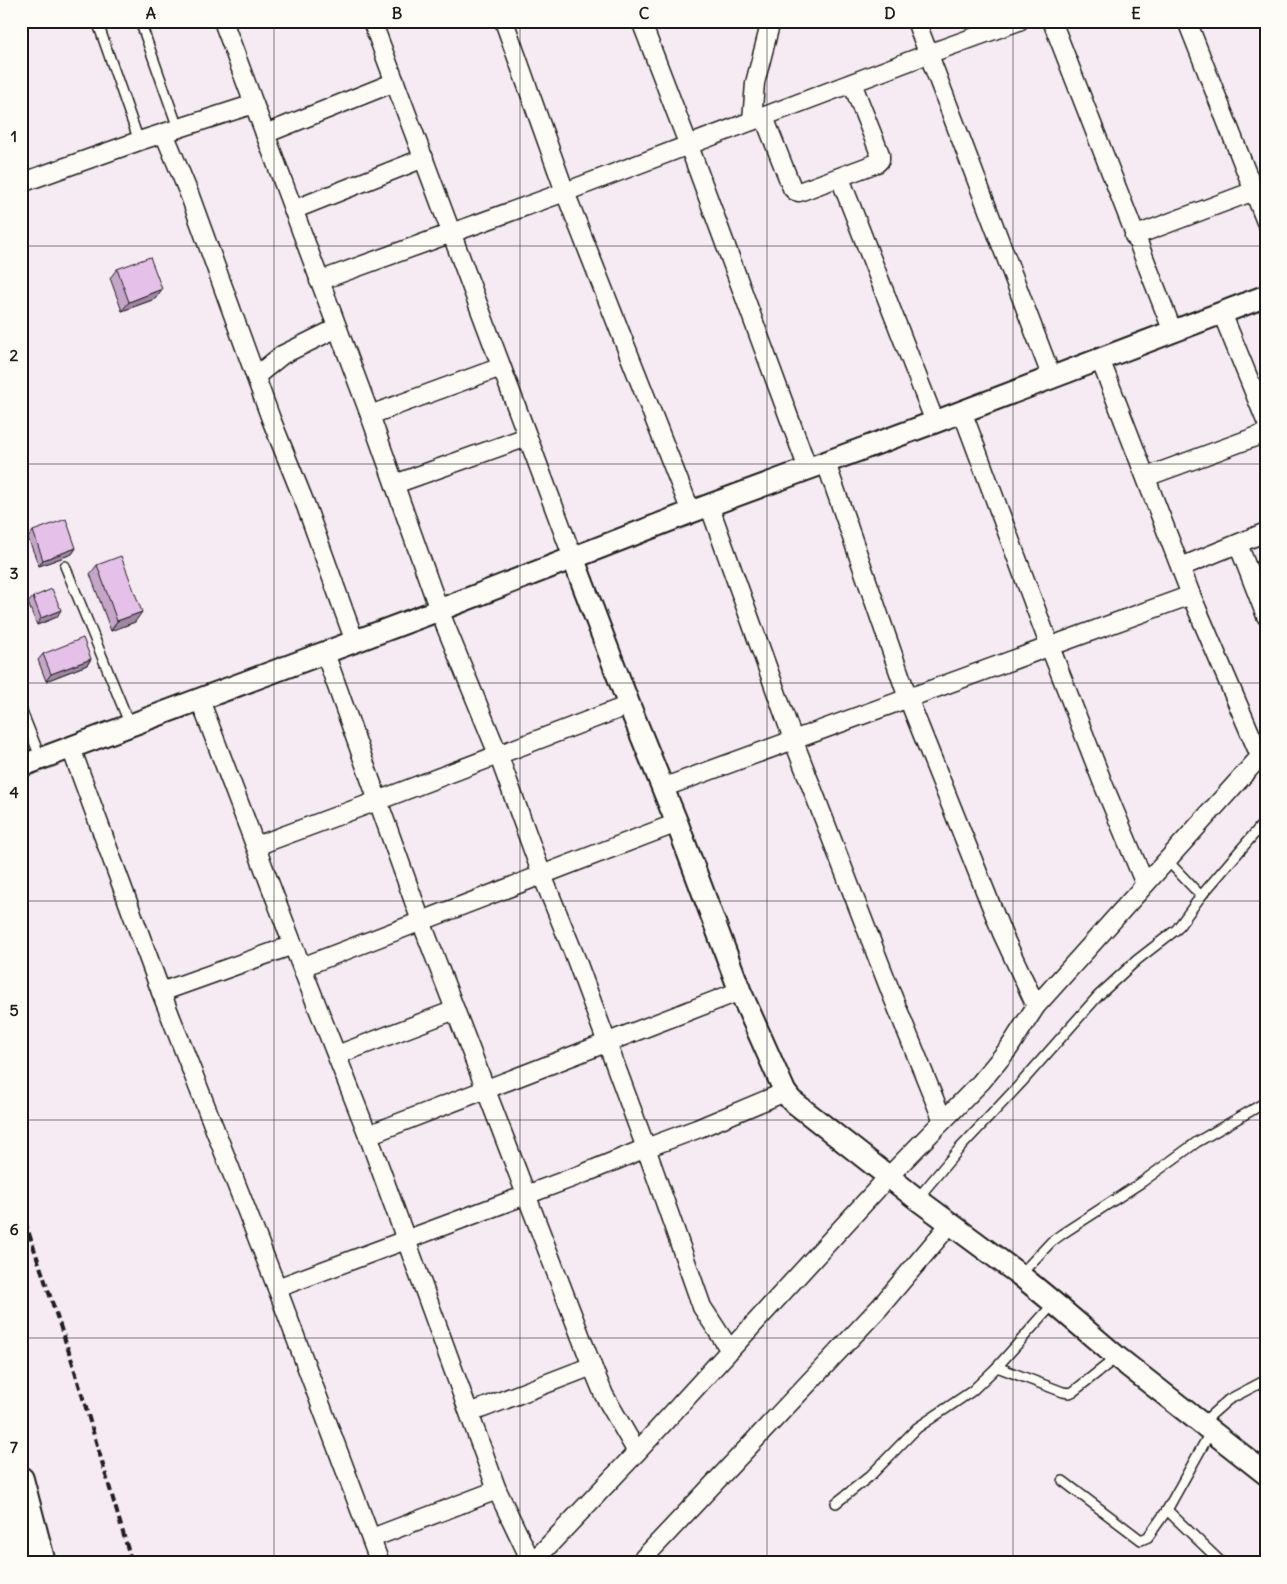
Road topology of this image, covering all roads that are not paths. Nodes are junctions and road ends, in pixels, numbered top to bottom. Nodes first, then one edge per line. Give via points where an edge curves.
1 (97, 21) edge
2 (140, 21) edge
3 (223, 21) edge
4 (372, 21) edge
5 (504, 21) edge
6 (640, 21) edge
7 (771, 21) edge
8 (916, 21) edge
9 (1019, 21) edge
10 (1052, 21) edge
11 (1187, 21) edge
12 (928, 54) junction
13 (396, 82) junction
14 (852, 83) junction
15 (254, 104) junction
16 (758, 119) junction
17 (171, 131) junction
18 (265, 134) junction
19 (139, 142) junction
20 (689, 146) junction
21 (424, 158) junction
22 (840, 178) junction
23 (21, 183) edge
24 (1254, 191) junction
25 (565, 192) junction
26 (293, 210) junction
27 (1266, 222) edge
28 (452, 234) junction
29 (1134, 236) junction
30 (319, 281) junction
31 (1266, 296) edge
32 (1222, 313) junction
33 (337, 328) junction
34 (1173, 332) junction
35 (1100, 359) junction
36 (502, 367) junction
37 (256, 376) junction
38 (1052, 378) junction
39 (962, 412) junction
40 (370, 415) junction
41 (1266, 421) edge
42 (934, 422) junction
43 (1266, 433) edge
44 (528, 437) junction
45 (817, 466) junction
46 (1146, 477) junction
47 (394, 484) junction
48 (700, 508) junction
49 (1266, 532) edge
50 (1238, 544) junction
51 (573, 558) junction
52 (65, 566) dead end
53 (1181, 568) junction
54 (1191, 595) junction
55 (439, 610) junction
56 (1266, 616) edge
57 (356, 642) junction
58 (1050, 647) junction
59 (325, 653) junction
60 (908, 698) junction
61 (200, 700) junction
62 (629, 704) junction
63 (21, 708) edge
64 (130, 725) junction
65 (793, 739) junction
66 (71, 748) junction
67 (1263, 753) edge
68 (498, 754) junction
69 (41, 759) junction
70 (21, 766) edge
71 (662, 788) junction
72 (377, 801) junction
73 (1266, 820) edge
74 (677, 823) junction
75 (256, 846) junction
76 (1167, 860) junction
77 (542, 876) junction
78 (1145, 884) junction
79 (1201, 896) junction
80 (421, 921) junction
81 (293, 945) junction
82 (302, 967) junction
83 (740, 991) junction
84 (161, 992) junction
85 (1036, 1006) junction
86 (455, 1010) junction
87 (607, 1042) junction
88 (337, 1055) junction
89 (484, 1089) junction
90 (785, 1092) junction
91 (1266, 1102) edge
92 (943, 1121) junction
93 (368, 1134) junction
94 (646, 1148) junction
95 (889, 1176) junction
96 (526, 1195) junction
97 (917, 1199) junction
98 (950, 1224) junction
99 (406, 1239) junction
100 (1020, 1275) junction
101 (277, 1288) junction
102 (1054, 1303) junction
103 (730, 1350) junction
104 (1117, 1357) junction
105 (592, 1366) junction
106 (997, 1367) junction
107 (1266, 1380) edge
108 (470, 1413) junction
109 (1207, 1427) junction
110 (637, 1452) junction
111 (1266, 1474) edge
112 (21, 1479) edge
113 (1062, 1481) dead end
114 (497, 1490) junction
115 (836, 1503) dead end
116 (1167, 1510) junction
117 (372, 1538) junction
118 (21, 1555) edge
119 (23, 1563) edge
120 (43, 1563) edge
121 (380, 1563) edge
122 (532, 1563) edge
123 (639, 1563) edge
124 (1222, 1563) edge

1 - 19 lane
2 - 17 lane
3 - 15 street
4 - 13 street
5 - 25 street
6 - 20 street
7 - 16 street via 755,83
8 - 12 street
9 - 12 street
10 - 29 street
11 - 24 street
12 - 14 street
12 - 38 street
13 - 18 street
13 - 21 street
14 - 16 street
14 - 22 street via 880,160
15 - 17 street
15 - 18 street
16 - 20 street
16 - 22 street via 795,191
17 - 19 street
17 - 37 street via 190,196
18 - 26 street
19 - 23 street
20 - 25 street
20 - 45 street
21 - 26 street
21 - 28 street
22 - 42 street
24 - 27 street
24 - 29 street
25 - 28 street
25 - 48 street
26 - 30 street
28 - 30 street
28 - 36 street
29 - 34 street
30 - 33 street
31 - 32 street
32 - 34 street
32 - 41 street
33 - 37 street via 282,355
33 - 40 street
34 - 35 street
35 - 38 street
35 - 46 street
36 - 40 street
36 - 44 street
37 - 57 street
38 - 39 street
39 - 42 street
39 - 58 street
40 - 47 street
42 - 45 street
43 - 46 street
44 - 47 street
44 - 51 street
45 - 48 street
45 - 60 street
46 - 53 street
47 - 55 street
48 - 51 street
48 - 65 street via 754,627
49 - 50 street
50 - 53 street
50 - 56 street
51 - 55 street
51 - 62 street
52 - 64 lane
53 - 54 street
54 - 58 street
54 - 67 street
55 - 57 street
55 - 68 street
57 - 59 street
58 - 60 street
58 - 78 street
59 - 61 street
59 - 72 street
60 - 65 street
60 - 85 street via 998,924
61 - 64 street
61 - 75 street
62 - 68 street
62 - 71 street
63 - 69 lane
64 - 66 street
65 - 71 street
65 - 92 street
66 - 69 street
66 - 84 street
67 - 76 street
68 - 72 street
68 - 77 street
69 - 70 street
71 - 74 street
72 - 75 street
72 - 80 street
73 - 79 lane
74 - 77 street
74 - 83 street
75 - 81 street
76 - 78 street
76 - 79 lane
77 - 80 street
77 - 87 street
78 - 85 street
79 - 97 lane via 1177,929 1098,996
80 - 82 street
80 - 86 street
81 - 82 street
81 - 84 street
82 - 88 street
83 - 87 street
83 - 90 street
84 - 101 street
85 - 92 street via 1010,1048
86 - 88 street
86 - 89 street
87 - 89 street
87 - 94 street
88 - 93 street
89 - 93 street
89 - 96 street
90 - 94 street
90 - 95 street
91 - 100 lane via 1197,1142 1062,1234
92 - 95 street
93 - 99 street
94 - 96 street
94 - 103 street via 702,1307
95 - 97 street
95 - 103 street
96 - 99 street
96 - 105 street
97 - 98 street
98 - 100 street
98 - 123 street via 880,1307
99 - 101 street
99 - 108 street
100 - 102 street
101 - 117 street
102 - 104 street
102 - 106 lane
103 - 110 street
104 - 106 lane via 1070,1393
104 - 109 street
105 - 108 street
105 - 110 street via 604,1395
106 - 115 lane via 972,1391 917,1428 870,1476
107 - 109 lane via 1228,1400
108 - 114 street
109 - 111 street
109 - 116 lane
110 - 122 street
112 - 120 main road
113 - 116 lane via 1141,1540 1148,1537
114 - 117 street
114 - 122 street
116 - 124 lane
117 - 121 street
118 - 119 main road

